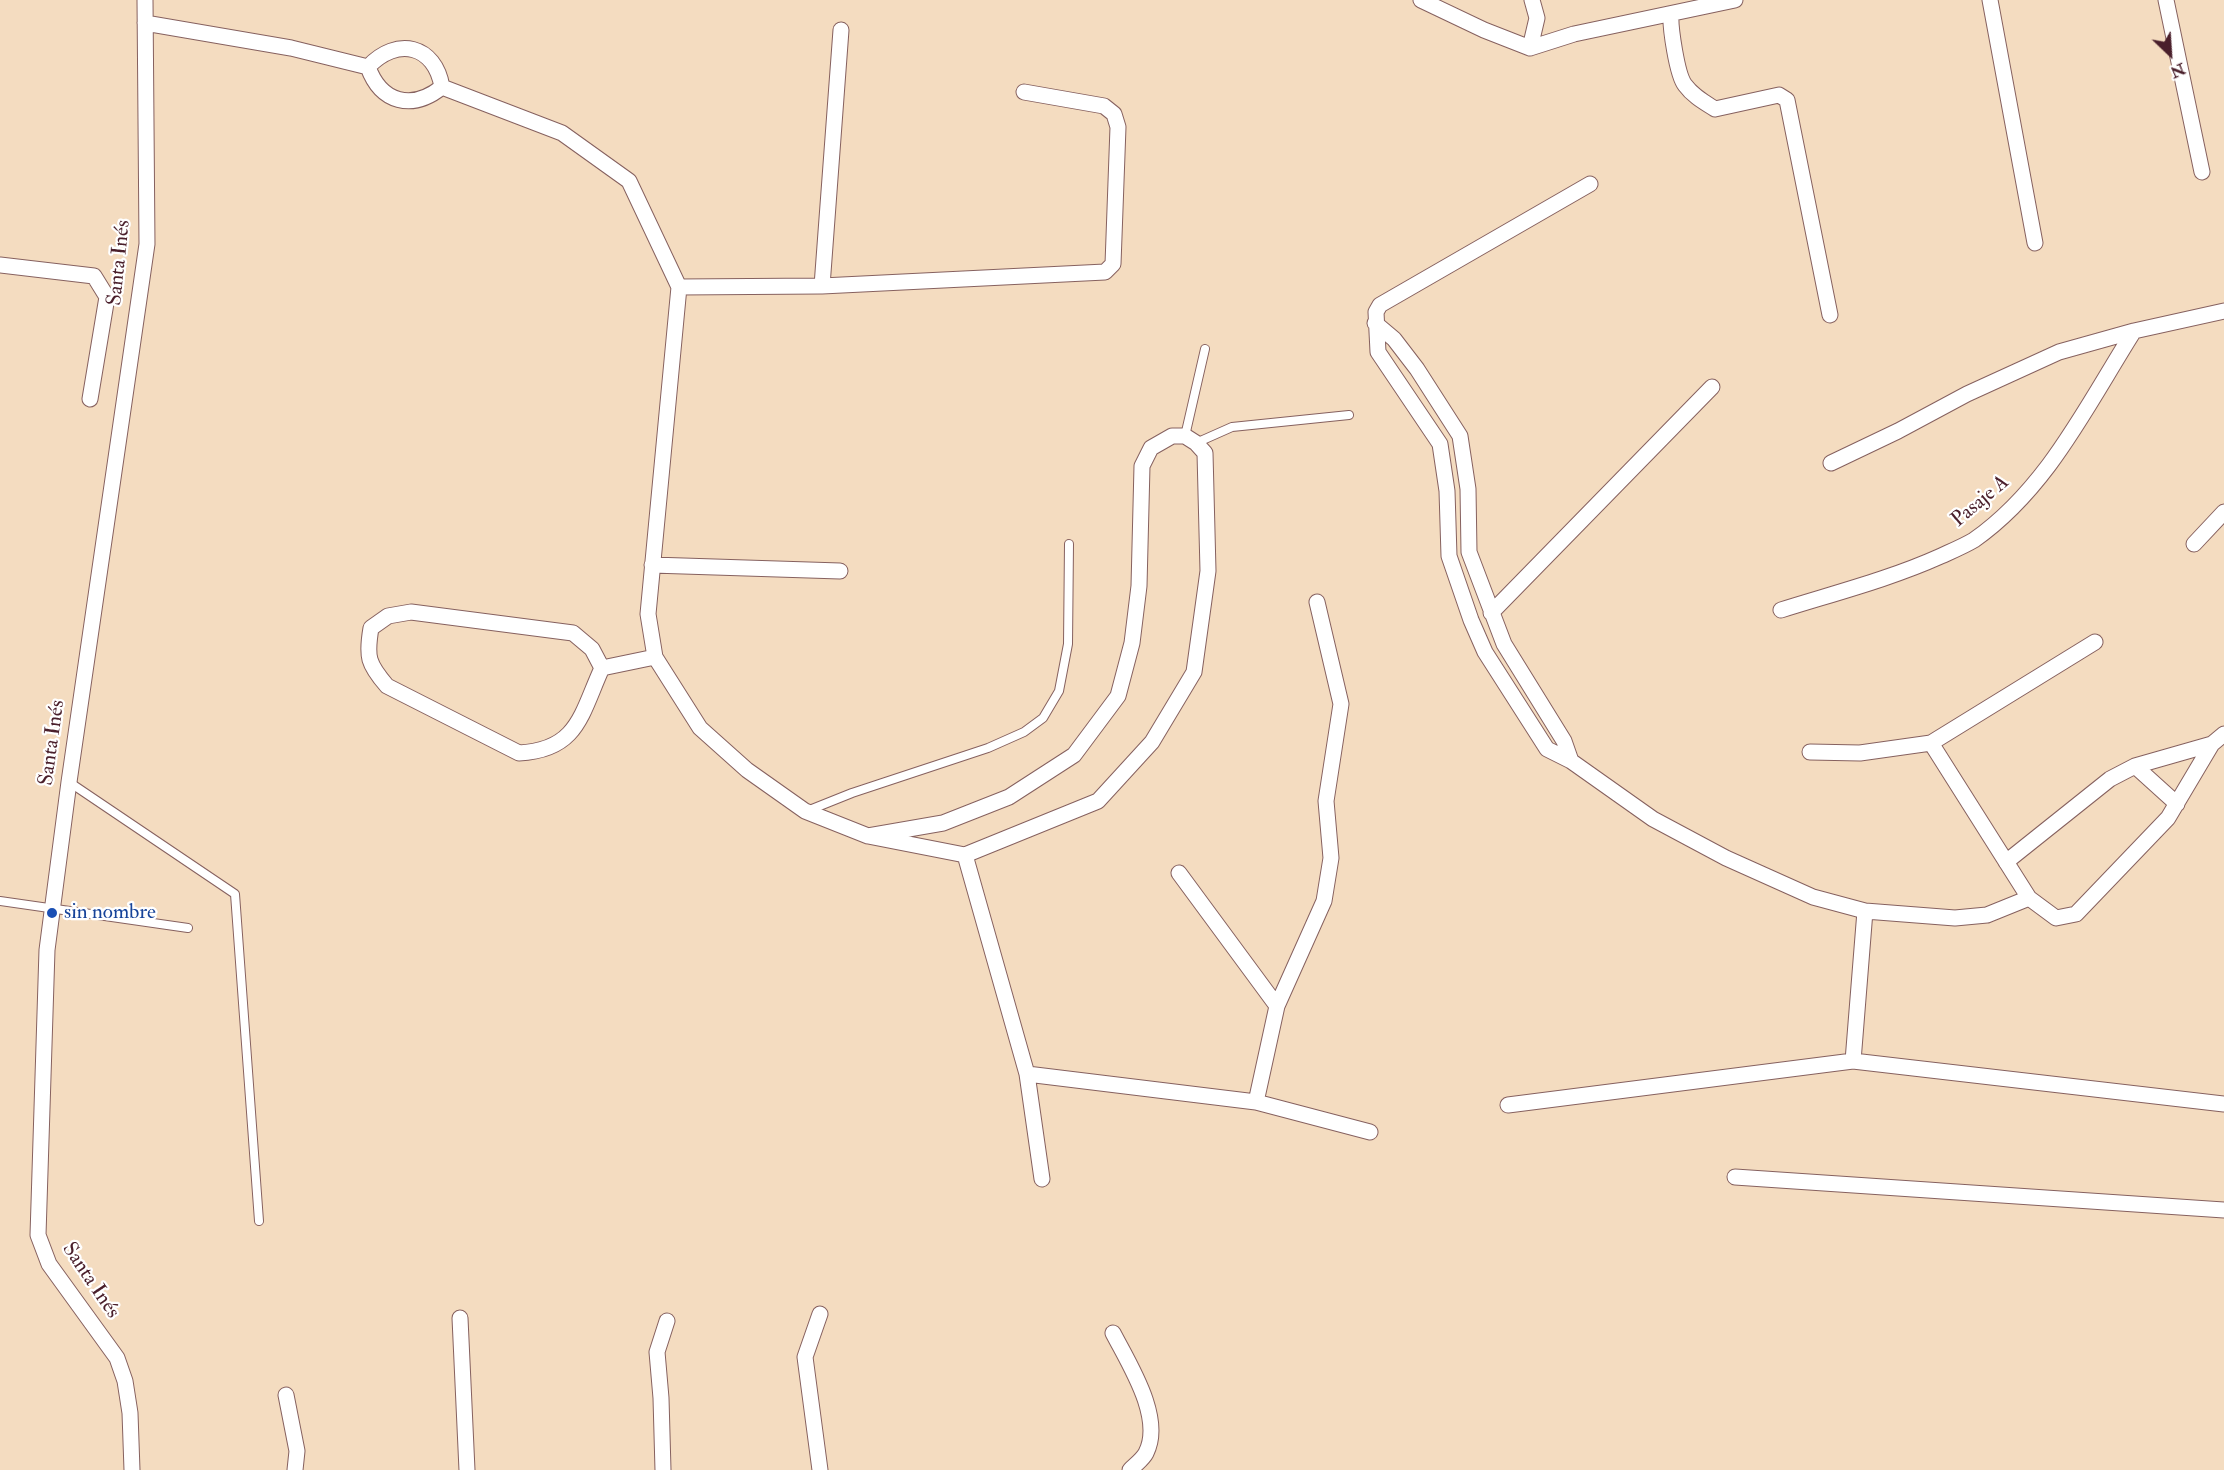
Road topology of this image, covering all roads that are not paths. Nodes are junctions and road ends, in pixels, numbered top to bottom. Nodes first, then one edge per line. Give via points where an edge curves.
1 (145, 0) edge
2 (1421, 0) edge
3 (1532, 0) edge
4 (1735, 0) edge
5 (1990, 0) edge
6 (2166, 0) edge
7 (1671, 14) junction
8 (145, 23) junction
9 (841, 30) dead end
10 (1530, 48) junction
11 (368, 67) junction
12 (442, 87) junction
13 (1024, 92) dead end
14 (2202, 172) dead end
15 (1590, 184) dead end
16 (2035, 243) dead end
17 (0, 265) edge
18 (822, 286) junction
19 (679, 287) junction
20 (2224, 311) edge
21 (1830, 315) dead end
22 (1375, 323) junction
23 (2134, 331) junction
24 (1205, 349) dead end
25 (1712, 387) dead end
26 (90, 399) dead end
27 (1349, 415) dead end
28 (1191, 439) junction
29 (1831, 463) dead end
30 (2224, 512) edge
31 (1069, 544) dead end
32 (2194, 544) dead end
33 (652, 565) junction
34 (840, 571) dead end
35 (1317, 602) dead end
36 (1781, 610) dead end
37 (1491, 613) junction
38 (2095, 642) dead end
39 (655, 657) junction
40 (602, 668) junction
41 (2218, 739) edge
42 (1931, 743) junction
43 (1810, 753) dead end
44 (1571, 761) junction
45 (2135, 766) junction
46 (69, 782) junction
47 (2177, 804) junction
48 (805, 811) junction
49 (868, 836) junction
50 (965, 855) junction
51 (2006, 862) junction
52 (1179, 873) dead end
53 (2028, 898) junction
54 (0, 901) edge
55 (52, 909) junction
56 (1865, 911) junction
57 (189, 928) dead end
58 (1277, 1005) junction
59 (1853, 1061) junction
60 (1027, 1074) junction
61 (1256, 1102) junction
62 (2224, 1104) edge
63 (1508, 1105) dead end
64 (1370, 1132) dead end
65 (1735, 1177) dead end
66 (1042, 1179) dead end
67 (2224, 1210) edge
68 (259, 1221) dead end
69 (820, 1314) dead end
70 (460, 1318) dead end
71 (667, 1321) dead end
72 (1113, 1333) dead end
73 (286, 1395) dead end
74 (132, 1470) edge
75 (295, 1470) edge
76 (467, 1470) edge
77 (663, 1470) edge
78 (820, 1470) edge
79 (1130, 1470) edge

1 - 8 street, Santa Inés
2 - 10 street
3 - 10 street via 1537,18
4 - 7 street
5 - 16 street
6 - 14 street
7 - 10 street via 1575,34
7 - 21 street via 1670,26 1683,83 1696,98 1715,109 1779,95 1787,100
8 - 11 street via 291,48
8 - 46 street, Santa Inés via 147,244
9 - 18 street
11 - 12 street via 373,80 392,98 419,101
11 - 12 street via 378,56 406,48 432,61 440,73
12 - 19 street via 562,133 629,181
13 - 18 street via 1104,106 1114,114 1118,127 1113,264 1105,272
15 - 22 street via 1380,305
17 - 26 street via 94,276 107,297
18 - 19 street
19 - 33 street
20 - 23 street
22 - 37 street via 1406,354 1460,436 1468,489 1469,552
22 - 44 street via 1378,352 1440,444 1447,491 1449,556 1485,652 1548,749
23 - 29 street via 2059,352
23 - 36 street, Pasaje A via 2062,447 2008,512 1972,541 1918,566
24 - 28 lane
25 - 37 street
27 - 28 lane via 1232,428
28 - 49 street via 1172,435 1151,448 1142,466 1132,643 1118,696 1074,755 1010,797 943,823
28 - 50 street via 1205,453 1208,571 1194,672 1152,742 1098,801
30 - 32 street
31 - 48 lane via 1068,644 1059,691 1043,718 1024,732 988,748
33 - 34 street
33 - 39 street via 648,614
35 - 58 street via 1341,704 1326,801 1331,858 1324,901
37 - 44 street via 1503,644 1564,741
38 - 42 street
39 - 40 street
39 - 48 street via 700,728 747,770
40 - 40 street via 574,729 559,744 540,752 519,753 387,686 373,670 367,652 371,628 388,616 411,612 573,633 592,649
41 - 45 street
41 - 47 street
42 - 43 street via 1860,753
42 - 51 street
44 - 56 street via 1653,819 1725,858 1813,897
45 - 47 street
45 - 51 street via 2110,779
46 - 55 street, Santa Inés
46 - 68 lane via 235,894
47 - 53 street via 2076,914 2056,918
48 - 49 street
49 - 50 street
50 - 60 street
51 - 53 street
52 - 58 street
53 - 56 street via 1986,915 1955,918
54 - 55 lane
55 - 57 lane
55 - 74 street, Santa Inés via 47,950 38,1236 49,1264 117,1359 130,1413
56 - 59 street
58 - 61 street
59 - 62 street
59 - 63 street
60 - 61 street
60 - 66 street
61 - 64 street
65 - 67 street
69 - 78 street via 805,1357
70 - 76 street
71 - 77 street via 657,1352
72 - 79 street via 1150,1415 1150,1443 1145,1455
73 - 75 street via 297,1451

